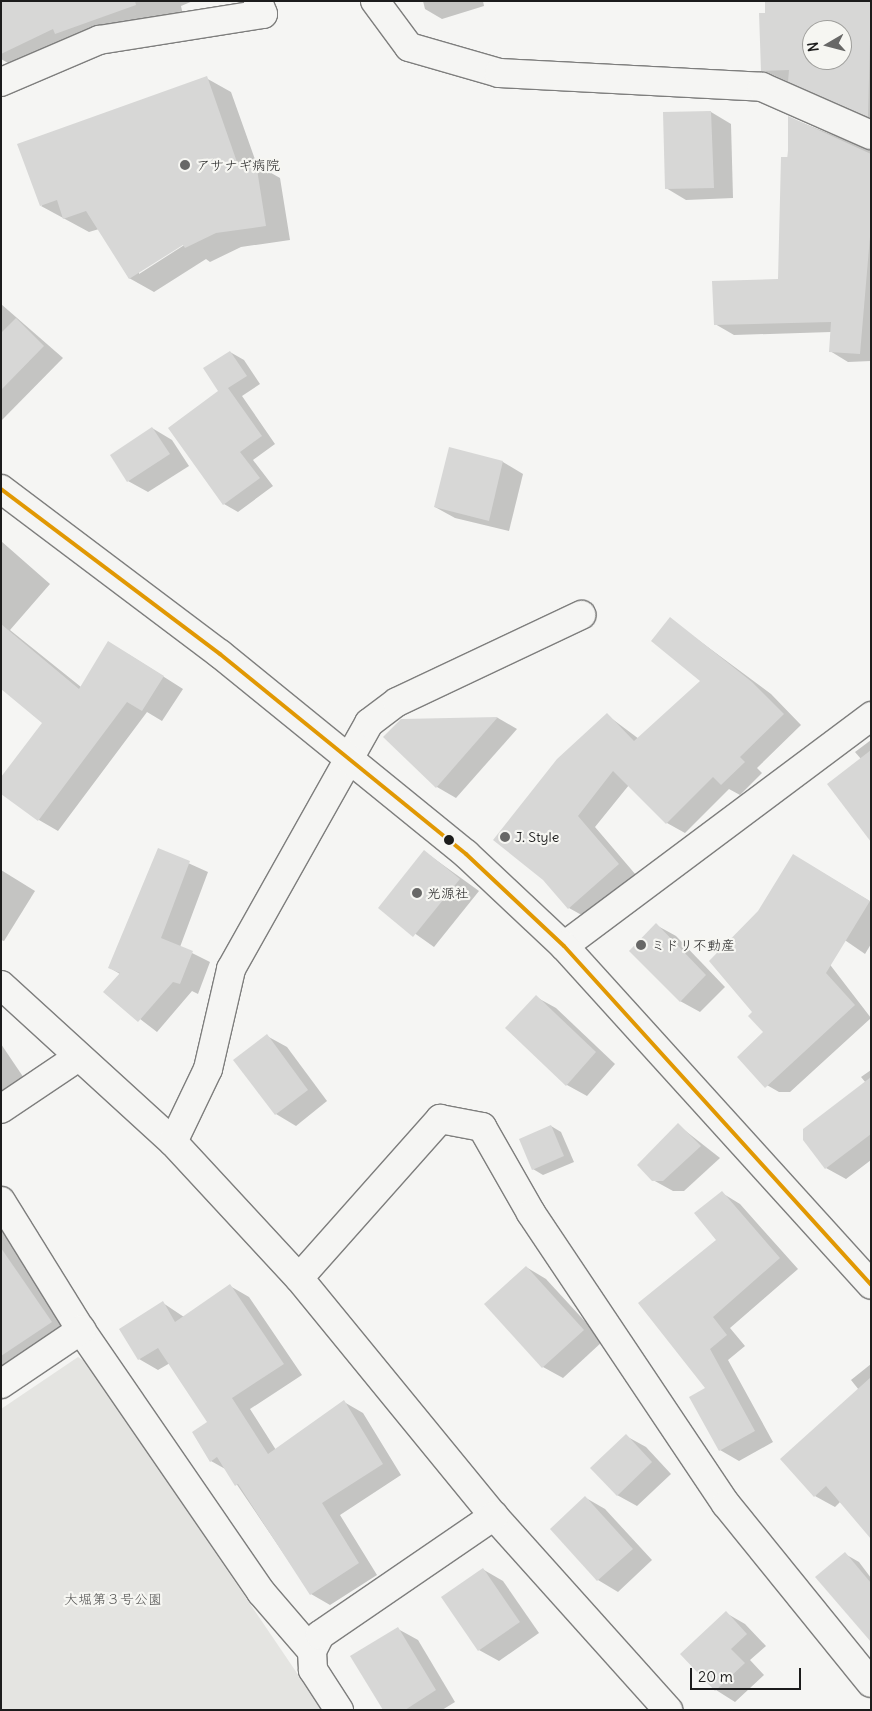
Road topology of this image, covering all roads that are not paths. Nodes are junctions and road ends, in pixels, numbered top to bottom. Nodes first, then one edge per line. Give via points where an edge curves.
1 (258, 1) edge
2 (375, 1) edge
3 (1, 82) edge
4 (871, 134) edge
5 (1, 489) edge
6 (581, 614) dead end
7 (871, 716) edge
8 (352, 758) junction
9 (564, 946) junction
10 (1, 985) edge
11 (77, 1058) junction
12 (1, 1109) edge
13 (173, 1142) junction
14 (1, 1201) edge
15 (299, 1278) junction
16 (871, 1284) edge
17 (81, 1330) junction
18 (1, 1384) edge
19 (494, 1516) junction
20 (312, 1651) junction
21 (871, 1683) edge
22 (340, 1710) edge
23 (668, 1710) edge

1 - 3 main road via 263,14 99,40
2 - 4 main road via 409,47 499,73 762,87
5 - 8 main road
6 - 8 main road via 397,702 369,723
7 - 9 main road
8 - 9 main road via 466,854
8 - 13 main road via 231,969 208,1069
9 - 16 main road
10 - 11 main road
11 - 12 main road
11 - 13 main road
13 - 15 main road
14 - 17 main road
15 - 19 main road
15 - 21 main road via 440,1119 482,1126 531,1213 726,1504
17 - 18 main road
17 - 20 main road via 261,1592
19 - 20 main road via 320,1636
19 - 23 main road
20 - 22 main road via 313,1670

